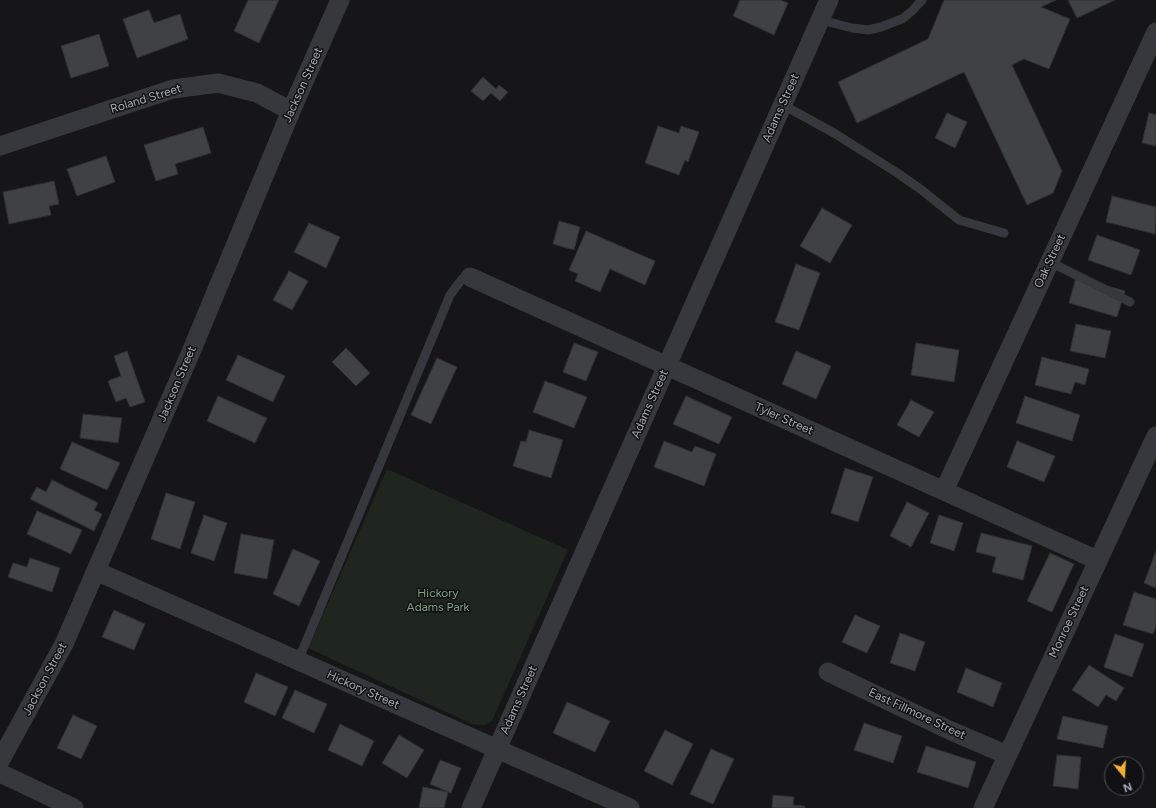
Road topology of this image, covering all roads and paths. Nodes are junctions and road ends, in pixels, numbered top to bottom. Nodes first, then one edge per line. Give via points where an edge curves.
1 (340, 0) edge
2 (830, 0) edge
3 (922, 0) edge
4 (821, 20) junction
5 (1156, 32) edge
6 (783, 105) junction
7 (291, 111) junction
8 (0, 146) edge
9 (1004, 233) dead end
10 (1050, 262) junction
11 (470, 277) joint
12 (1130, 302) dead end
13 (667, 366) junction
14 (1156, 436) edge
15 (944, 491) junction
16 (1097, 560) junction
17 (96, 571) junction
18 (298, 661) junction
19 (828, 672) dead end
20 (497, 749) junction
21 (1007, 755) junction
22 (0, 761) edge
23 (0, 773) edge
24 (74, 808) edge
25 (471, 808) edge
26 (630, 808) edge
27 (983, 808) edge

1 - 7 street, Jackson Street
2 - 4 street, Adams Street
3 - 4 lane via 902,19 868,30
4 - 6 street, Adams Street
5 - 10 street, Oak Street
6 - 9 lane via 834,132 899,174 959,220
6 - 13 street, Adams Street
7 - 8 street, Roland Street via 257,93 218,83 173,89
7 - 17 street, Jackson Street
10 - 12 lane
10 - 15 street, Oak Street
11 - 13 street, Tyler Street
11 - 18 lane via 462,279 450,295
13 - 15 street, Tyler Street
13 - 20 street, Adams Street
14 - 16 street, Monroe Street
15 - 16 street, Tyler Street
16 - 21 street, Monroe Street
17 - 18 street, Hickory Street
17 - 22 street, Jackson Street via 64,644
18 - 20 street, Hickory Street
19 - 21 street, East Fillmore Street
20 - 25 street, Adams Street
20 - 26 street, Hickory Street
21 - 27 street, Monroe Street
23 - 24 street

